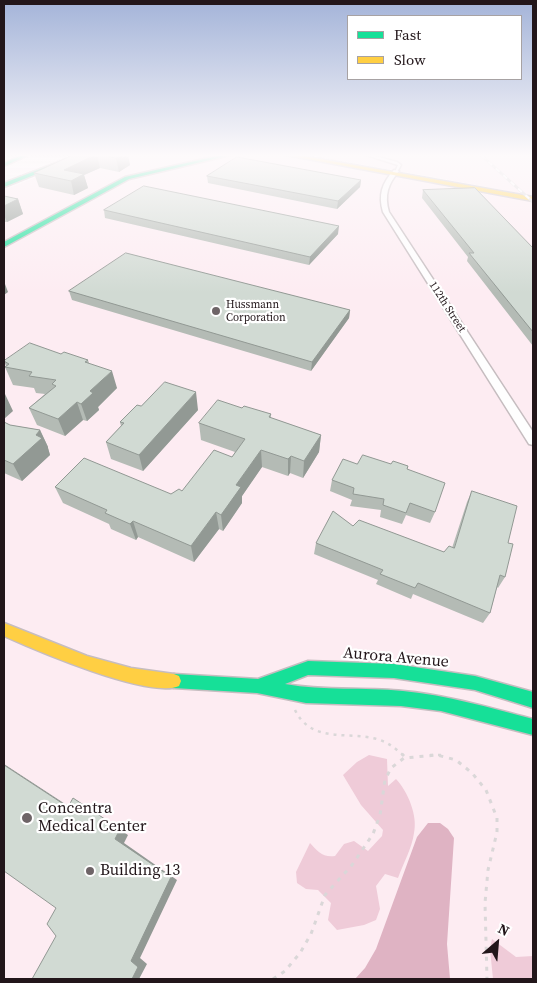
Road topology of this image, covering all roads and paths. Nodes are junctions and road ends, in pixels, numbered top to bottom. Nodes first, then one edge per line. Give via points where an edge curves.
1 (85, 201) edge
2 (383, 201) edge
3 (4, 245) edge
4 (533, 441) edge
5 (4, 629) edge
6 (256, 686) junction
7 (294, 693) junction
8 (533, 700) edge
9 (533, 726) edge
10 (404, 756) junction
11 (273, 979) edge
12 (487, 979) edge

1 - 3 main road
2 - 4 street, 112th Street via 386,212
5 - 6 main road, Aurora Avenue via 53,652 133,675 170,681
6 - 7 main road, Aurora Avenue
6 - 8 main road, Aurora Avenue via 308,668 394,671 474,683
7 - 9 main road, Aurora Avenue via 441,703
7 - 10 path via 297,717 308,728 379,740 394,746
10 - 11 path via 384,780 378,823 370,841 323,898 311,935 298,954 286,970
10 - 12 path via 434,754 461,763 484,787 498,820 484,911

